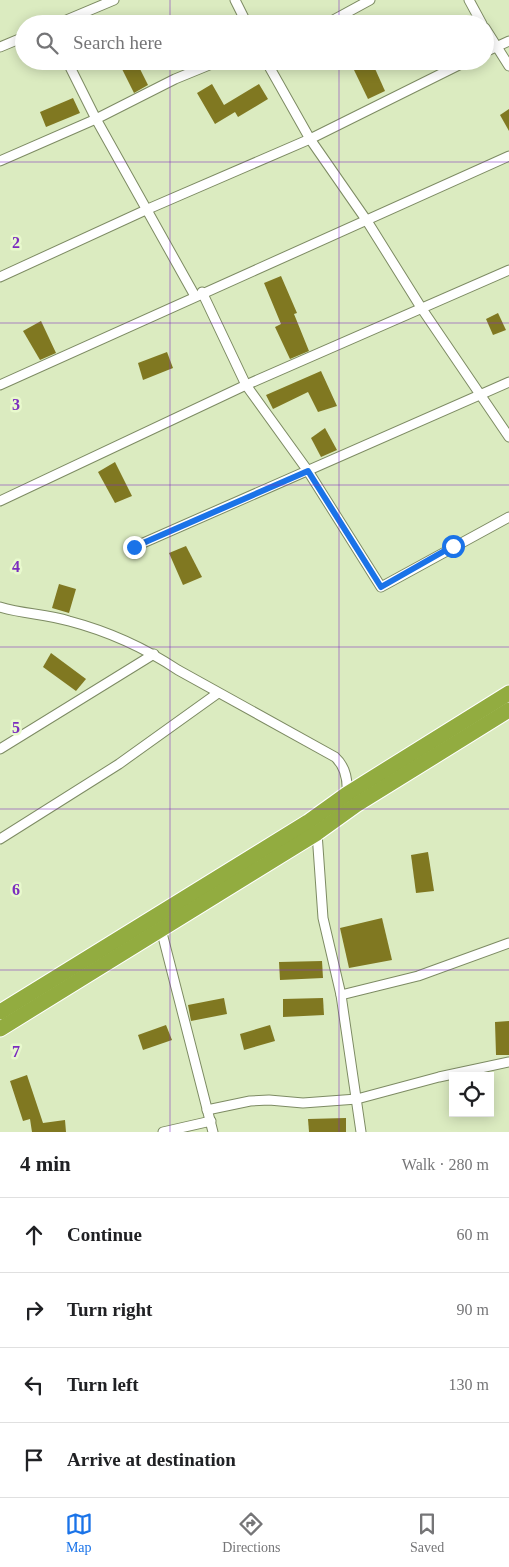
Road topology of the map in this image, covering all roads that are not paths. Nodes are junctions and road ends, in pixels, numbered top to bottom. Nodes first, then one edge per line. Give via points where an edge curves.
1 (114, 0) edge
2 (235, 0) edge
3 (370, 0) edge
4 (469, 0) edge
5 (78, 15) edge
6 (242, 15) edge
7 (342, 15) edge
8 (477, 15) edge
9 (15, 41) edge
10 (509, 41) edge
11 (494, 42) edge
12 (497, 46) junction
13 (0, 47) edge
14 (494, 48) edge
15 (509, 66) edge
16 (72, 70) edge
17 (197, 70) edge
18 (271, 70) edge
19 (449, 70) edge
20 (96, 119) junction
21 (310, 140) junction
22 (509, 156) edge
23 (0, 162) edge
24 (148, 209) junction
25 (367, 221) junction
26 (509, 270) edge
27 (0, 278) edge
28 (198, 294) junction
29 (422, 309) junction
30 (509, 382) edge
31 (0, 385) edge
32 (246, 385) junction
33 (482, 396) junction
34 (509, 437) edge
35 (308, 471) junction
36 (0, 501) edge
37 (509, 518) edge
38 (134, 547) dead end
39 (0, 607) edge
40 (154, 654) junction
41 (218, 693) junction
42 (509, 693) edge
43 (509, 710) edge
44 (0, 749) edge
45 (347, 794) junction
46 (317, 833) junction
47 (0, 838) edge
48 (161, 929) junction
49 (509, 943) edge
50 (341, 995) junction
51 (0, 1012) edge
52 (0, 1029) edge
53 (509, 1062) edge
54 (357, 1099) junction
55 (207, 1110) junction
56 (211, 1121) junction
57 (163, 1132) edge
58 (213, 1132) edge
59 (361, 1132) edge

1 - 5 street
2 - 6 street
3 - 7 street
4 - 8 street
9 - 13 street
10 - 12 street
11 - 12 street
12 - 14 street
12 - 15 street
16 - 20 street
17 - 20 street
18 - 21 street
19 - 21 street
20 - 23 street
20 - 24 street
21 - 24 street
21 - 25 street
22 - 25 street
24 - 27 street
24 - 28 street
25 - 28 street
25 - 29 street
26 - 29 street
28 - 31 street
28 - 32 street
29 - 32 street
29 - 33 street
30 - 33 street
32 - 35 street
32 - 36 street
33 - 34 street
33 - 35 street
35 - 37 street via 381,587
35 - 38 street
39 - 40 street via 68,620
40 - 41 street
40 - 44 street
41 - 45 street via 334,757 341,763
41 - 47 street via 119,764
42 - 45 highway
43 - 46 highway via 356,805
45 - 51 highway via 308,822
46 - 48 highway
46 - 50 street via 323,918
48 - 52 highway
48 - 55 street
49 - 50 street via 418,976
50 - 54 street
53 - 54 street
54 - 55 street via 303,1103 250,1101
54 - 59 street
55 - 56 street
56 - 57 street
56 - 58 street

